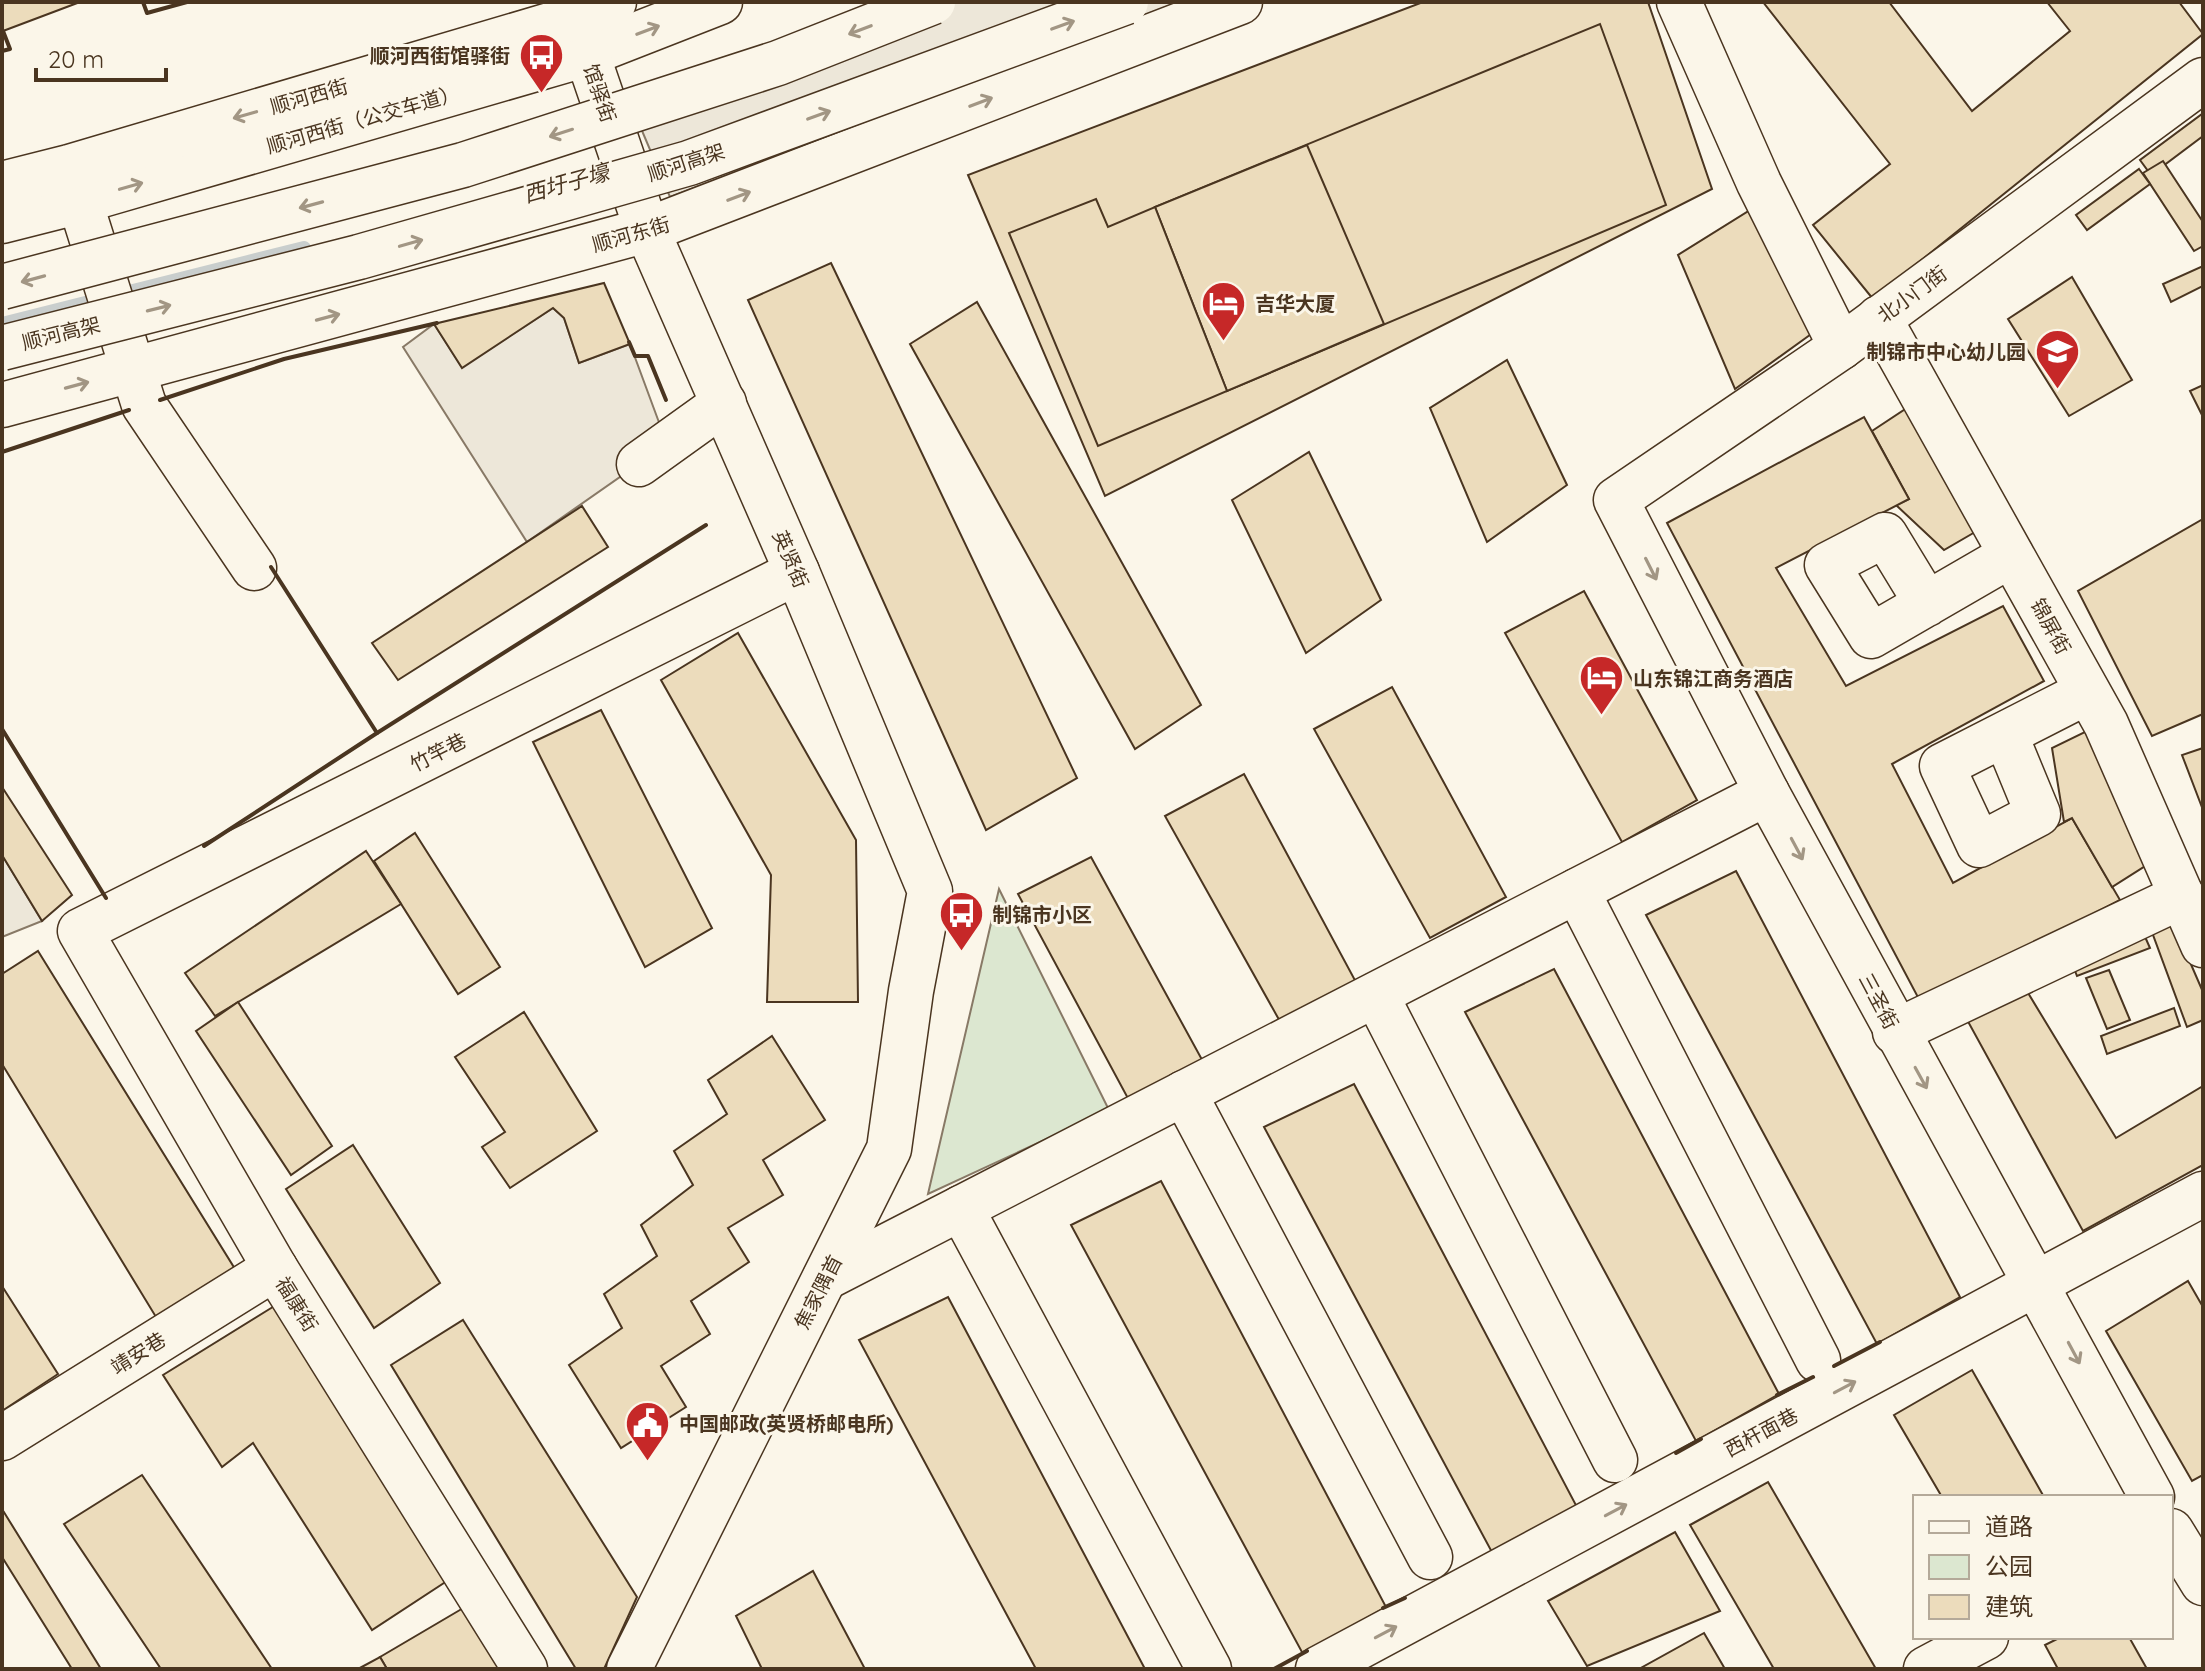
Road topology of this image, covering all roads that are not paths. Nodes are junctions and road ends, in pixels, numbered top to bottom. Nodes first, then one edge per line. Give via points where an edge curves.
1 (614, 2) edge
2 (720, 2) edge
3 (933, 2) edge
4 (1126, 2) edge
5 (1240, 2) edge
6 (1679, 2) edge
7 (574, 25) edge
8 (2201, 87) edge
9 (2, 184) edge
10 (75, 184) junction
11 (666, 215) junction
12 (2, 221) edge
13 (2, 287) edge
14 (1879, 318) junction
15 (1841, 347) junction
16 (2, 348) edge
17 (132, 370) junction
18 (724, 403) junction
19 (2, 405) edge
20 (639, 464) dead end
21 (1616, 500) joint
22 (2011, 555) junction
23 (254, 568) dead end
24 (797, 572) junction
25 (1927, 604) dead end
26 (2087, 692) junction
27 (2005, 734) dead end
28 (1767, 793) junction
29 (930, 891) joint
30 (1577, 891) junction
31 (2182, 896) junction
32 (80, 931) joint
33 (2203, 945) edge
34 (1376, 995) junction
35 (1895, 1032) junction
36 (1184, 1093) junction
37 (2203, 1194) edge
38 (961, 1208) junction
39 (275, 1268) junction
40 (825, 1278) junction
41 (2037, 1285) junction
42 (1818, 1360) dead end
43 (2, 1438) edge
44 (1615, 1460) dead end
45 (2151, 1495) edge
46 (2173, 1537) edge
47 (1430, 1557) dead end
48 (2203, 1583) edge
49 (1982, 1639) edge
50 (525, 1669) edge
51 (629, 1669) edge
52 (1209, 1669) edge
53 (1318, 1669) edge
54 (1926, 1669) edge

1 - 7 main road, 顺河西街
7 -> 2 main road
3 -> 13 main road, bridge via 778,63 463,165
16 -> 4 main road, 顺河高架, bridge via 359,257 689,163
11 -> 5 main road, 顺河东街
6 - 15 main road via 1759,183
7 - 10 main road, 顺河西街
7 - 11 main road, 馆驿街
8 - 14 main road, 北小门街
9 - 10 main road, 顺河西街
10 - 12 main road
10 - 17 main road
17 -> 11 main road, 顺河东街
11 - 18 main road, 英贤街
14 - 15 main road, 北小门街
14 - 22 main road, 锦屏街
15 - 21 main road, 北小门街
19 -> 17 main road, 顺河东街
17 - 23 main road via 144,405
18 - 20 main road
18 - 24 main road, 英贤街
21 -> 28 main road, 三圣街
22 - 25 main road
22 - 26 main road, 锦屏街
24 - 29 main road, 英贤街
24 - 32 main road, 竹竿巷
26 - 27 main road
26 - 31 main road, 锦屏街
28 - 30 main road
28 -> 35 main road, 三圣街
29 - 40 main road, 焦家隅首 via 889,1149
30 - 34 main road
30 - 42 main road
31 - 33 main road, 锦屏街
31 - 35 main road
32 - 39 main road, 福康街
34 - 36 main road
34 - 44 main road
35 -> 41 main road, 三圣街
36 - 38 main road
36 - 47 main road
37 - 41 main road, 西杆面巷
38 - 40 main road
38 - 52 main road
39 - 43 main road, 靖安巷
39 - 50 main road, 福康街
40 - 51 main road, 焦家隅首
41 -> 45 main road, 三圣街
53 -> 41 main road, 西杆面巷
46 - 48 main road
49 - 54 main road

